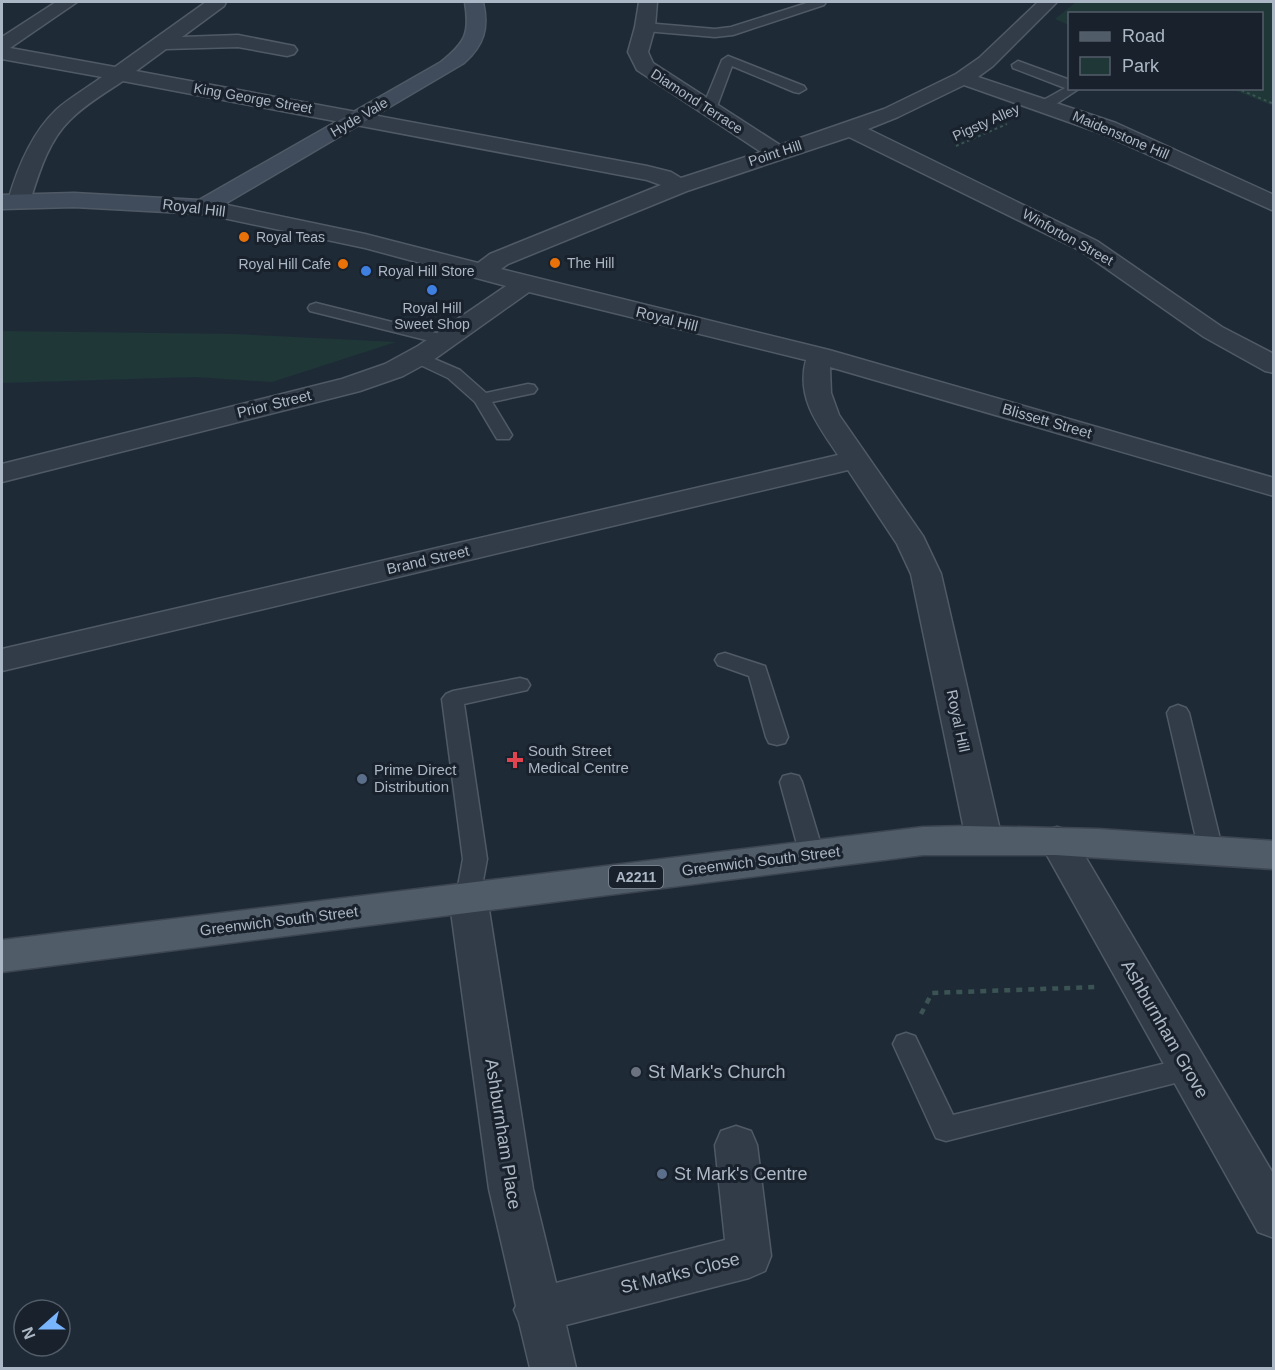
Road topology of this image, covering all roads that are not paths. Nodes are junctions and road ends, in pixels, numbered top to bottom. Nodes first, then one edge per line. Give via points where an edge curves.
1 (68, 2) edge
2 (217, 2) edge
3 (474, 2) edge
4 (648, 2) edge
5 (820, 2) edge
6 (1038, 3) edge
7 (645, 27) junction
8 (162, 43) junction
9 (2, 45) edge
10 (287, 50) dead end
11 (2, 53) edge
12 (1018, 65) dead end
13 (119, 75) junction
14 (963, 78) junction
15 (1068, 84) edge
16 (799, 89) dead end
17 (1071, 90) edge
18 (1046, 105) junction
19 (709, 109) junction
20 (359, 117) junction
21 (850, 129) junction
22 (776, 153) junction
23 (679, 186) junction
24 (10, 201) edge
25 (1274, 204) edge
26 (203, 207) junction
27 (482, 271) junction
28 (525, 284) junction
29 (316, 308) dead end
30 (446, 340) junction
31 (820, 356) junction
32 (418, 357) junction
33 (1274, 365) edge
34 (528, 389) dead end
35 (482, 399) junction
36 (503, 435) dead end
37 (855, 460) junction
38 (2, 473) edge
39 (1274, 487) edge
40 (2, 660) edge
41 (726, 660) dead end
42 (520, 685) dead end
43 (1178, 713) dead end
44 (777, 737) dead end
45 (791, 782) dead end
46 (984, 839) junction
47 (1057, 841) junction
48 (1211, 851) junction
49 (812, 855) junction
50 (1274, 855) edge
51 (468, 897) junction
52 (2, 956) edge
53 (906, 1044) road end
54 (1187, 1069) junction
55 (735, 1145) dead end
56 (1274, 1217) edge
57 (537, 1310) junction
58 (553, 1368) edge

1 - 9 street
2 - 8 street
3 - 20 main road, Hyde Vale via 477,36 469,49 448,66
4 - 7 street, Diamond Terrace
5 - 7 lane via 734,31
6 - 14 street, Point Hill via 986,62
7 - 19 street, Diamond Terrace via 638,52 644,66
8 - 10 street via 238,41
8 - 13 street
11 - 13 street, King George Street
12 - 15 lane
13 - 20 street, King George Street
13 - 24 street via 64,114 51,128
14 - 18 street, Maidenstone Hill
14 - 21 street, Point Hill
16 - 19 lane via 728,60
17 - 18 lane
18 - 25 street, Maidenstone Hill via 1108,128
19 - 22 street, Diamond Terrace
20 - 23 street, King George Street via 647,173
20 - 26 main road, Hyde Vale
21 - 22 street, Point Hill
21 - 33 street, Winforton Street via 1089,246 1214,332
22 - 23 street, Point Hill
23 - 27 street, Point Hill via 505,256
24 - 26 main road, Royal Hill via 117,201
26 - 27 street, Royal Hill via 354,238
27 - 28 street, Royal Hill
28 - 30 street, Prior Street
28 - 31 street, Royal Hill
29 - 30 lane
30 - 32 street, Prior Street
31 - 37 street, Royal Hill via 815,394
31 - 39 street, Blissett Street
32 - 35 lane via 454,374
32 - 38 street, Prior Street via 351,385
34 - 35 lane
35 - 36 lane
37 - 40 street, Brand Street
37 - 46 street, Royal Hill via 912,543 926,574
41 - 44 lane via 758,671
42 - 51 lane via 453,699 475,859
43 - 48 lane
45 - 49 lane
46 - 47 main road, Greenwich South Street / A2211
46 - 49 main road, Greenwich South Street / A2211 via 923,841
47 - 48 main road, Greenwich South Street / A2211
47 - 54 street, Ashburnham Grove
48 - 50 main road, Greenwich South Street / A2211
49 - 51 main road, Greenwich South Street / A2211
51 - 52 main road, Greenwich South Street / A2211
51 - 57 street, Ashburnham Place via 511,1189
53 - 54 lane via 946,1129
54 - 56 street, Ashburnham Grove
55 - 57 street, St Marks Close via 749,1256
57 - 58 street, Ashburnham Place

